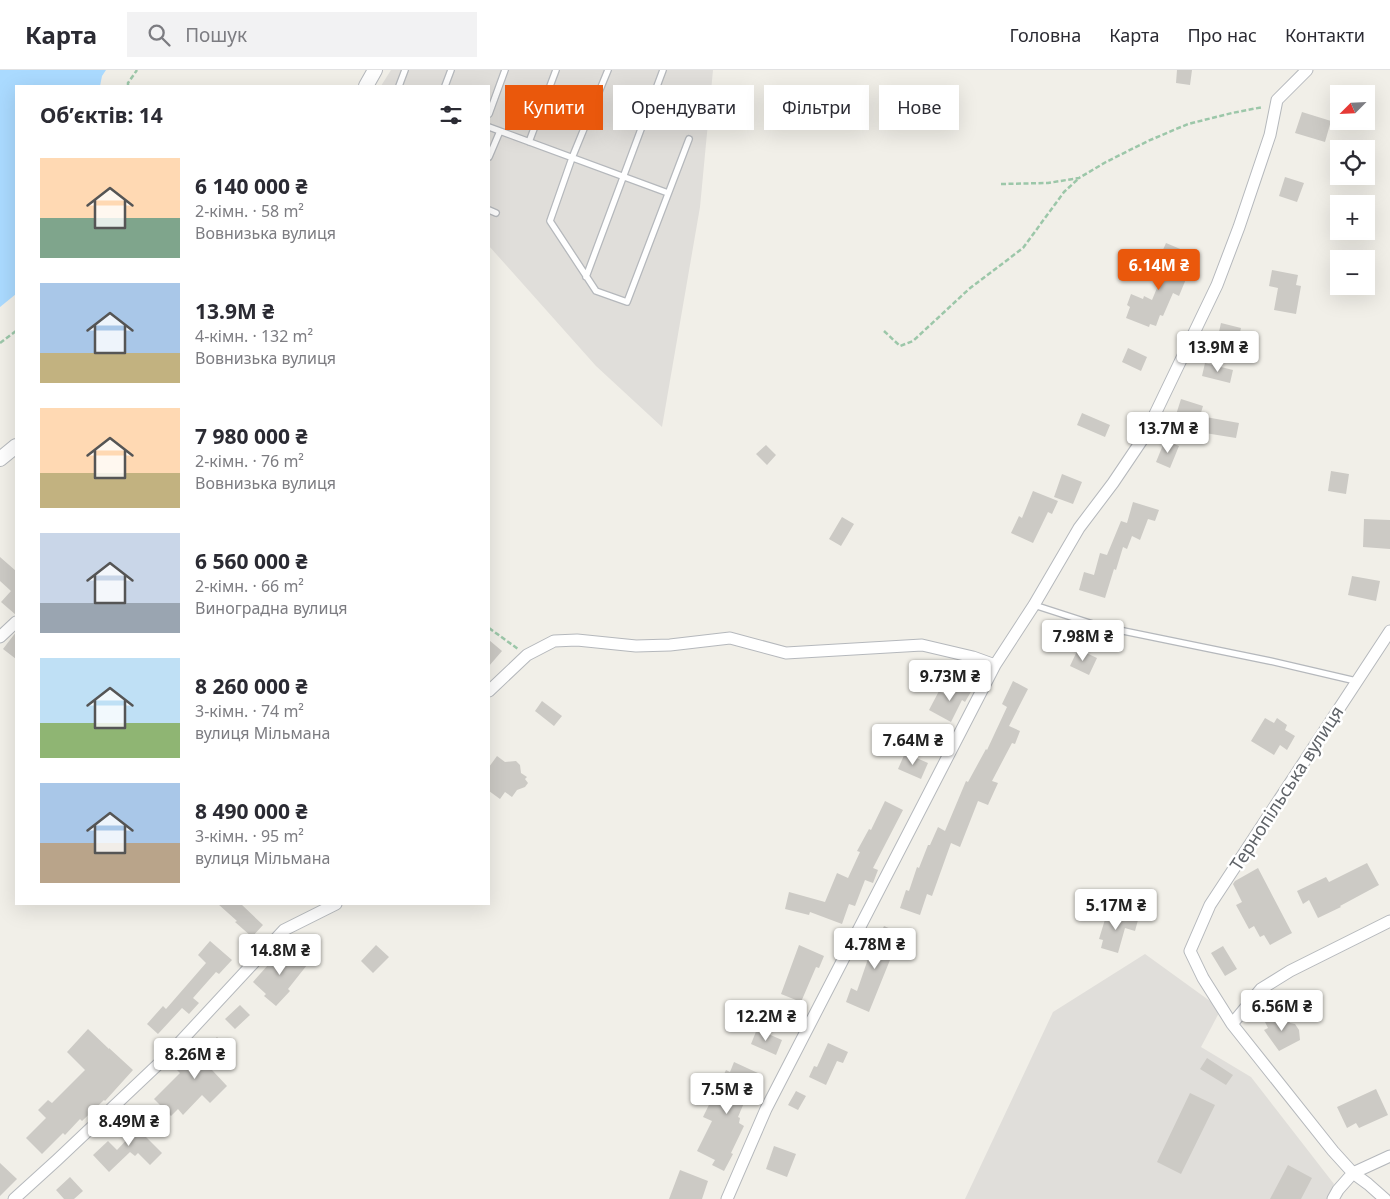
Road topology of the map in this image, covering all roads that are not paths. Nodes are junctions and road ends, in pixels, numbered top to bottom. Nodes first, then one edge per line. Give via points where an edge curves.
1 (375, 70) edge
2 (405, 70) edge
3 (451, 70) edge
4 (505, 70) edge
5 (556, 70) edge
6 (608, 70) edge
7 (663, 70) edge
8 (1307, 70) edge
9 (367, 85) edge
10 (399, 85) edge
11 (445, 85) edge
12 (490, 111) edge
13 (490, 127) edge
14 (500, 131) junction
15 (689, 140) dead end
16 (530, 142) junction
17 (490, 156) edge
18 (572, 158) junction
19 (624, 176) junction
20 (668, 193) junction
21 (490, 210) edge
22 (496, 213) dead end
23 (586, 277) junction
24 (15, 447) edge
25 (0, 459) edge
26 (1034, 605) junction
27 (15, 623) edge
28 (1390, 631) edge
29 (0, 637) edge
30 (996, 665) junction
31 (1356, 681) junction
32 (490, 690) edge
33 (334, 905) edge
34 (1390, 921) edge
35 (1232, 1024) junction
36 (1390, 1156) edge
37 (1353, 1173) junction
38 (14, 1199) edge
39 (727, 1199) edge
40 (1333, 1199) edge
41 (1384, 1199) edge

1 - 9 street
2 - 10 lane
3 - 11 lane
4 - 12 lane
5 - 16 lane
6 - 18 lane
7 - 19 lane
8 - 26 street via 1278,100 1270,135 1217,285 1144,437 1079,528
13 - 14 lane
14 - 16 lane
14 - 17 lane
15 - 20 lane
16 - 18 lane
18 - 19 lane
18 - 23 lane via 550,221
19 - 20 lane
19 - 23 lane
20 - 23 lane via 627,302 596,291
21 - 22 lane
24 - 25 street
26 - 30 street
26 - 31 lane via 1100,626
27 - 29 street
28 - 31 street, Тернопільська вулиця
30 - 32 street via 922,645 786,653 730,638 636,646 554,641 527,655
30 - 39 street via 766,1108
31 - 35 street, Тернопільська вулиця via 1210,905 1190,950 1203,978
33 - 38 street via 284,930 168,1055
34 - 35 street via 1290,971 1262,989
35 - 37 street
36 - 37 street
37 - 40 street
37 - 41 street

